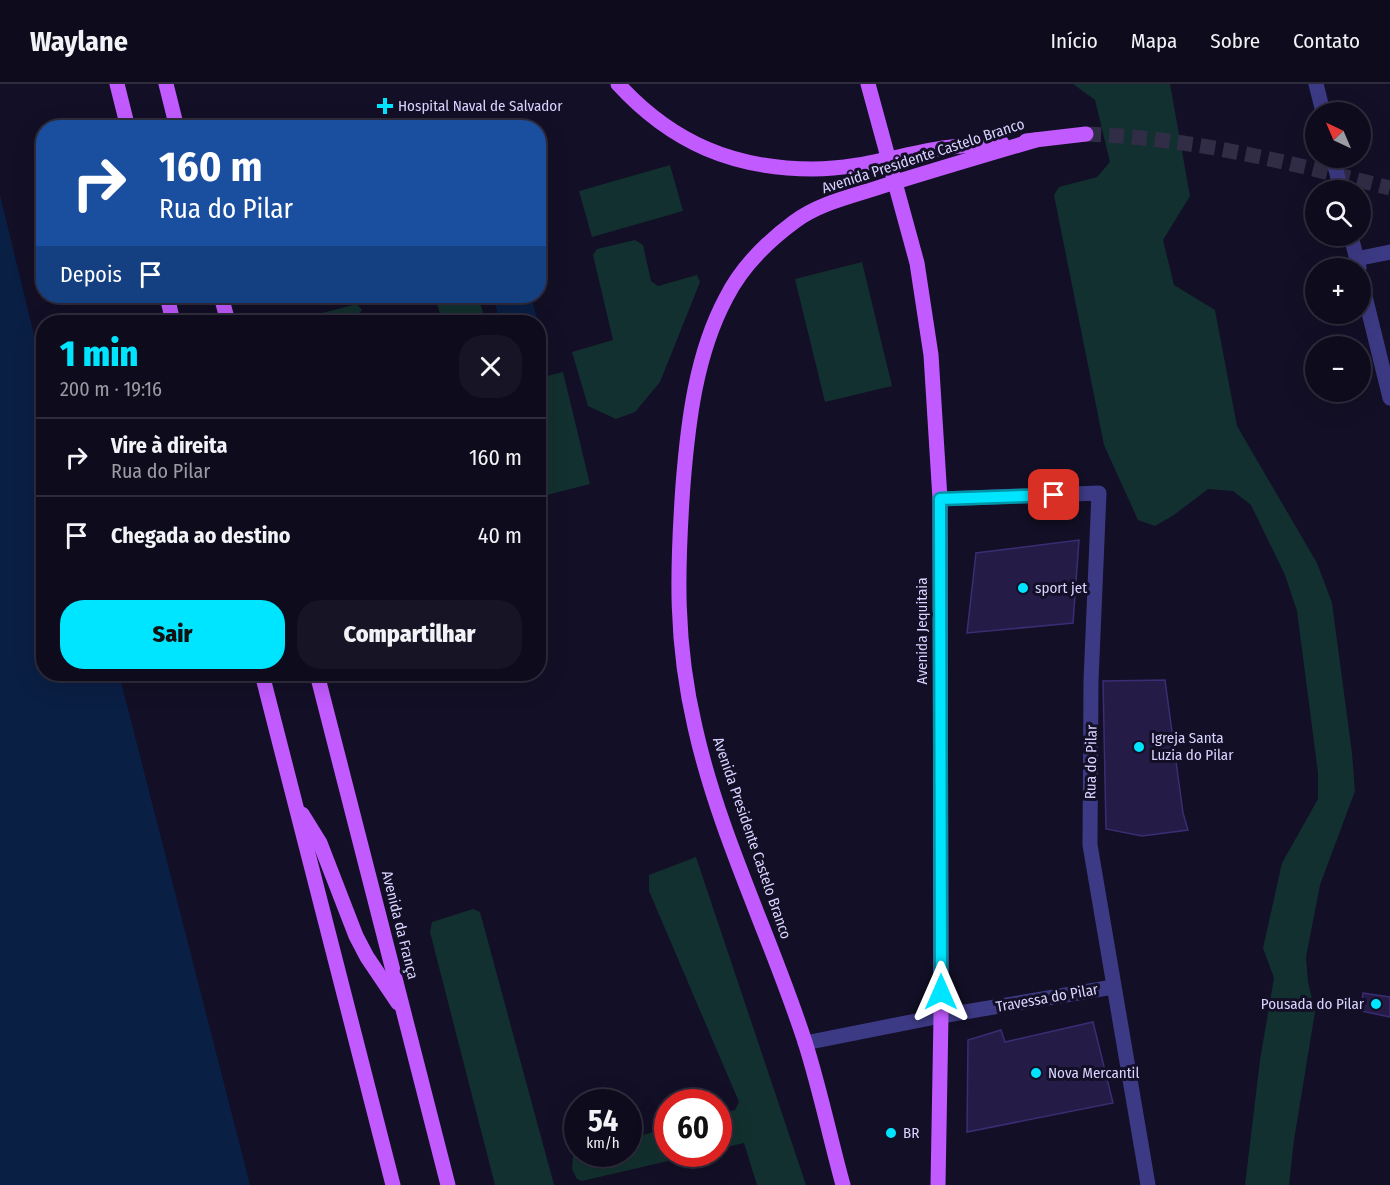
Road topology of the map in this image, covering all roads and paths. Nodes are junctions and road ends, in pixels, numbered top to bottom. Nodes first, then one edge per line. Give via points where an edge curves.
1 (117, 84) edge
2 (166, 84) edge
3 (618, 84) edge
4 (868, 84) edge
5 (1316, 84) edge
6 (1320, 102) edge
7 (126, 120) edge
8 (175, 120) edge
9 (1086, 134) tunnel mouth
10 (1036, 140) junction
11 (1390, 252) edge
12 (1371, 259) edge
13 (1371, 321) edge
14 (1390, 398) edge
15 (940, 499) junction
16 (264, 681) edge
17 (319, 681) edge
18 (294, 802) junction
19 (1113, 987) junction
20 (402, 1009) junction
21 (941, 1016) junction
22 (805, 1042) junction
23 (393, 1185) edge
24 (448, 1185) edge
25 (843, 1185) edge
26 (938, 1185) edge
27 (1148, 1185) edge

1 - 7 main road
2 - 8 main road
3 - 10 main road, Avenida Presidente Castelo Branco via 643,109 683,138 722,156 762,167 814,169 855,165 945,148
4 - 15 main road, Avenida Jequitaia via 917,263 931,355
5 - 6 street
9 - 10 main road
10 - 22 main road, Avenida Presidente Castelo Branco via 819,208 797,219 748,264 726,297 701,367 686,446 680,519 677,589 681,657 695,729 715,796
11 - 12 street
13 - 14 street
15 - 19 street, Rua do Pilar via 1100,493 1090,845
15 - 21 main road, Avenida Jequitaia
16 - 18 main road
17 - 20 main road, Avenida da França
18 - 20 main road via 320,843 356,936
18 - 23 main road
19 - 21 street, Travessa do Pilar
19 - 27 street, Rua do Pilar
20 - 24 main road, Avenida da França
21 - 22 street, Travessa do Pilar
21 - 26 main road, Avenida Jequitaia
22 - 25 main road, Avenida Presidente Castelo Branco

